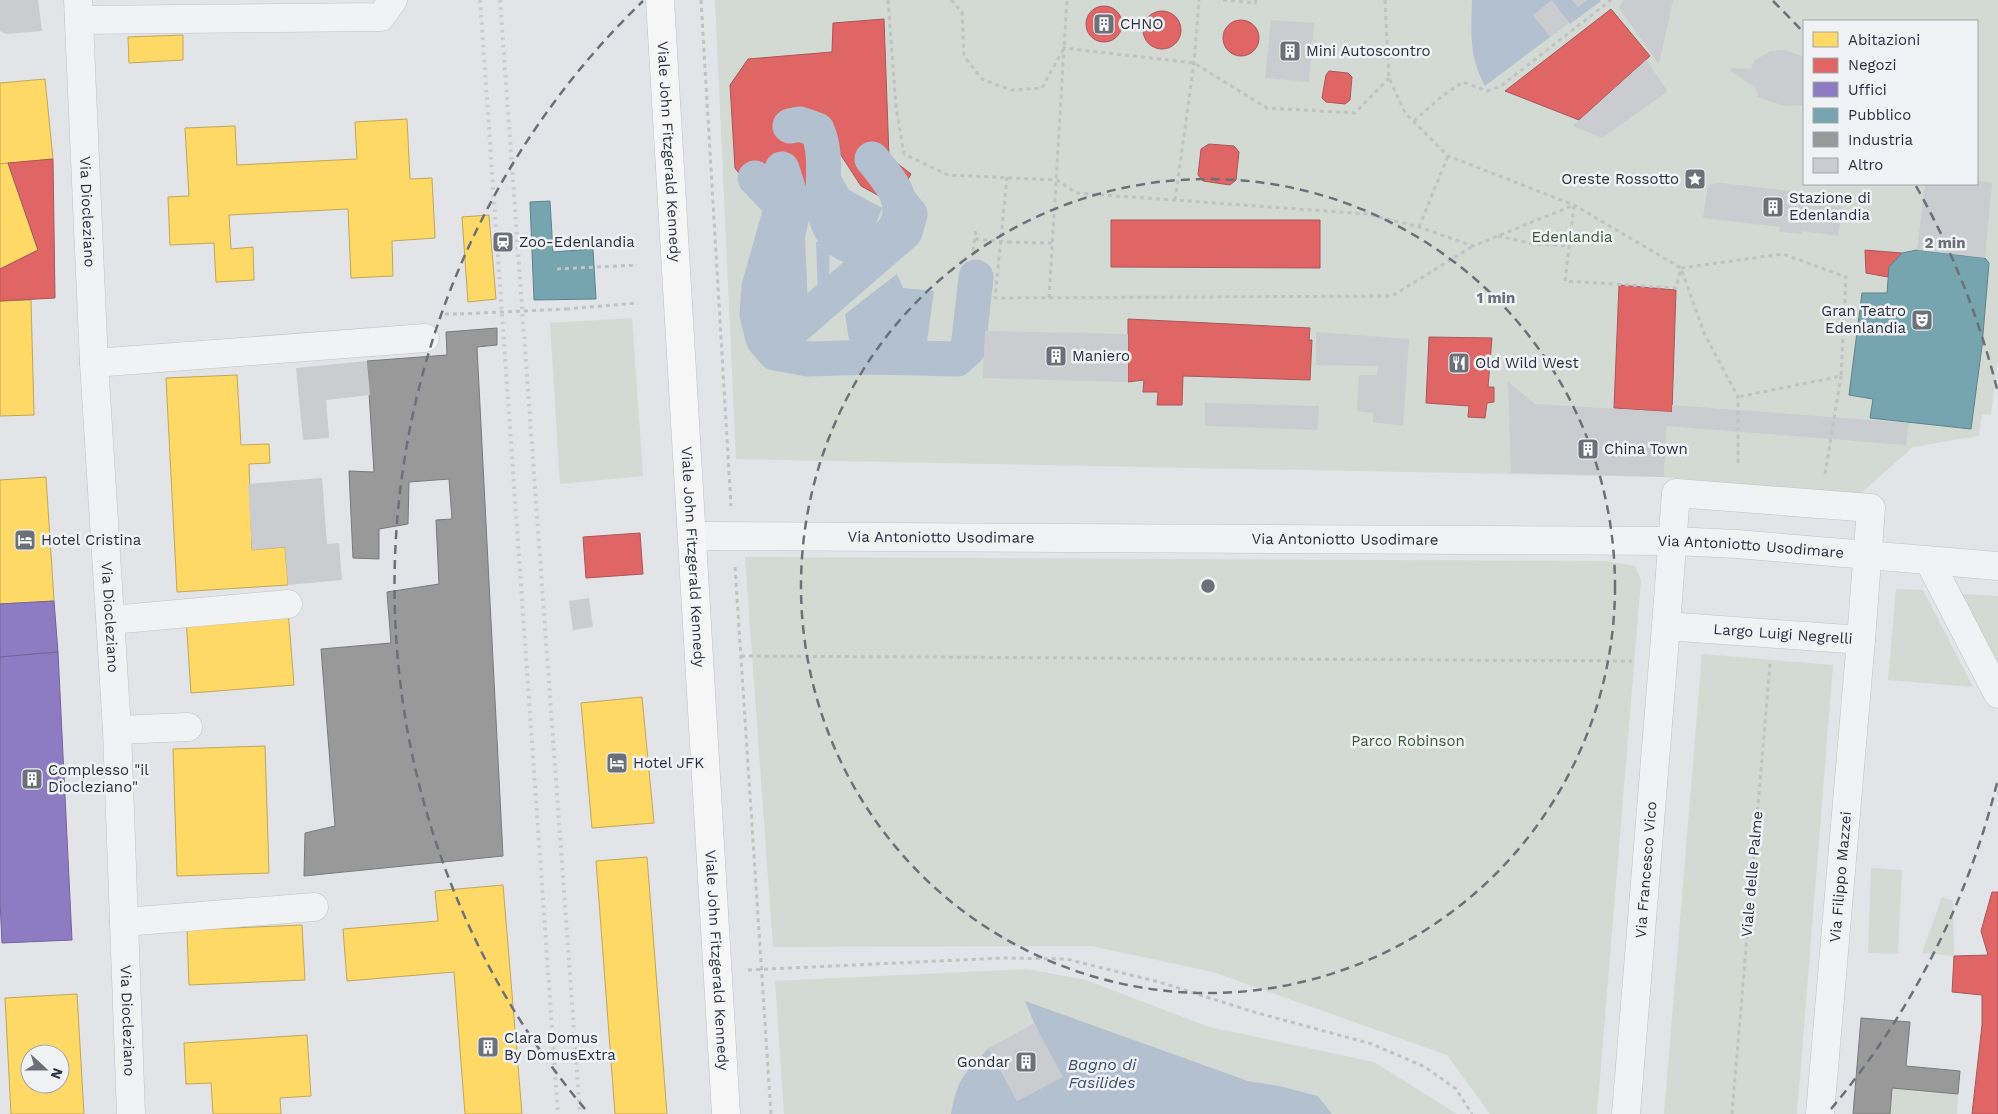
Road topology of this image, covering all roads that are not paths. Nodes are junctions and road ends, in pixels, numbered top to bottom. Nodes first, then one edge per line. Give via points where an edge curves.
1 (393, 0) edge
2 (660, 0) edge
3 (78, 10) edge
4 (425, 338) dead end
5 (94, 362) junction
6 (693, 536) junction
7 (1673, 542) junction
8 (1868, 555) junction
9 (1929, 561) junction
10 (1998, 565) edge
11 (288, 604) dead end
12 (110, 620) junction
13 (1666, 626) junction
14 (1861, 640) junction
15 (1998, 694) edge
16 (188, 728) dead end
17 (117, 730) junction
18 (314, 908) dead end
19 (124, 922) junction
20 (131, 1114) edge
21 (726, 1114) edge
22 (1626, 1114) edge
23 (1820, 1114) edge

1 - 3 street via 381,17
2 - 6 main road, Viale John Fitzgerald Kennedy
3 - 5 street, Via Diocleziano
4 - 5 street
5 - 12 street, Via Diocleziano
6 - 7 street, Via Antoniotto Usodimare
6 - 21 main road, Viale John Fitzgerald Kennedy
7 - 8 street, Via Antoniotto Usodimare
7 - 8 street, Largo Luigi Negrelli via 1676,493 1870,508
7 - 13 street, Largo Luigi Negrelli
8 - 9 street, Via Antoniotto Usodimare
8 - 14 street, Largo Luigi Negrelli
9 - 10 street, Via Antoniotto Usodimare
9 - 15 street
11 - 12 street
12 - 17 street, Via Diocleziano
13 - 14 street, Largo Luigi Negrelli
13 - 22 street, Via Francesco Vico
14 - 23 street, Via Filippo Mazzei
16 - 17 street
17 - 19 street, Via Diocleziano
18 - 19 street
19 - 20 street, Via Diocleziano

